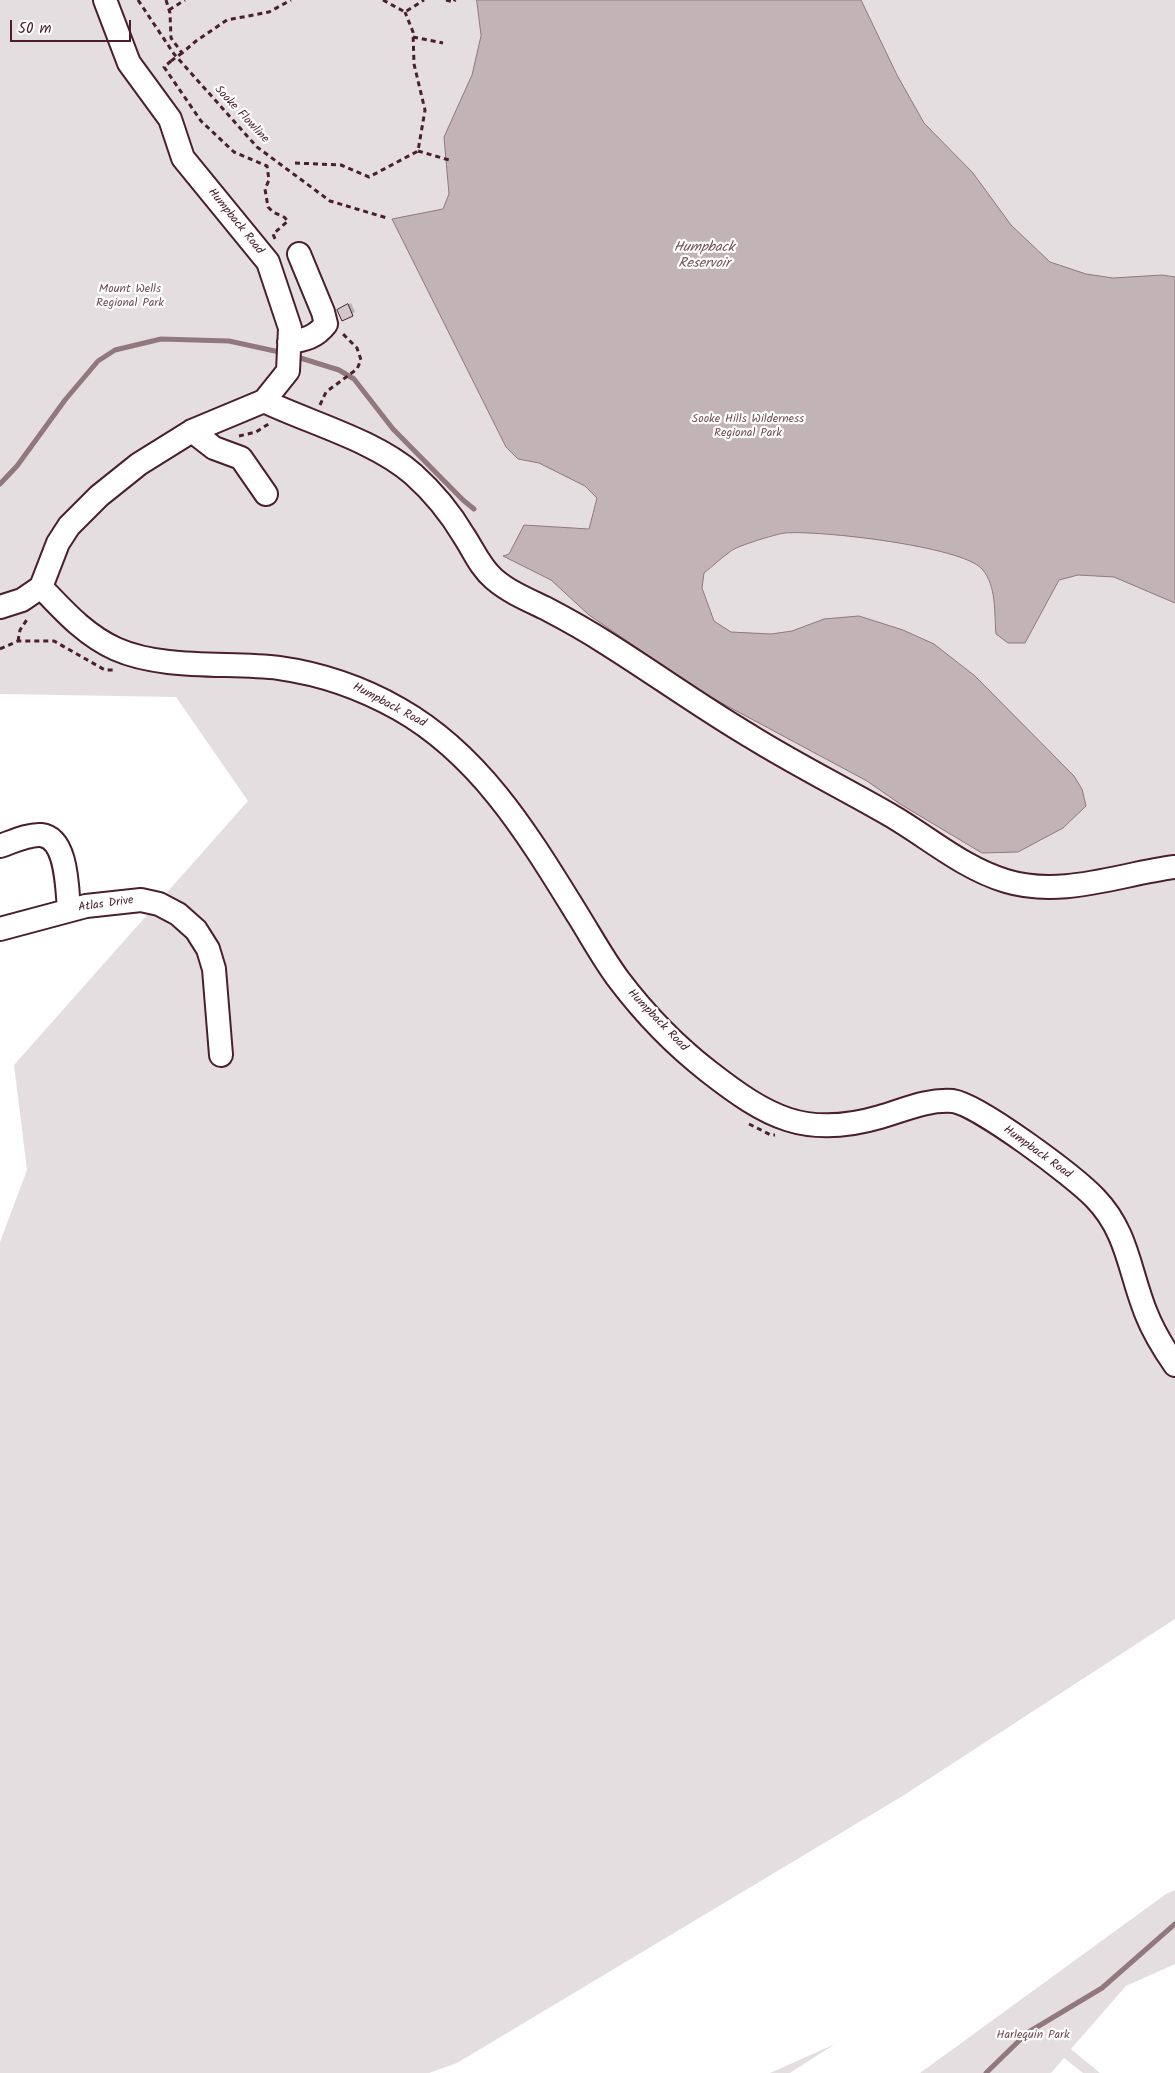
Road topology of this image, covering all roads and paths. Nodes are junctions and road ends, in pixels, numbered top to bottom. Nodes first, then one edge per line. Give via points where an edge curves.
1 (105, 0) edge
2 (138, 0) edge
3 (166, 0) edge
4 (184, 0) edge
5 (291, 0) edge
6 (383, 0) edge
7 (424, 0) edge
8 (446, 0) edge
9 (455, 0) edge
10 (418, 1) edge
11 (169, 10) junction
12 (405, 12) junction
13 (413, 37) junction
14 (443, 43) dead end
15 (182, 53) junction
16 (418, 151) junction
17 (449, 160) dead end
18 (295, 163) dead end
19 (387, 218) dead end
20 (299, 254) joint
21 (326, 324) junction
22 (290, 342) junction
23 (264, 401) junction
24 (315, 421) junction
25 (272, 422) dead end
26 (192, 431) junction
27 (214, 448) junction
28 (266, 494) dead end
29 (41, 587) junction
30 (0, 606) edge
31 (0, 649) edge
32 (125, 671) dead end
33 (0, 846) edge
34 (1175, 866) edge
35 (69, 910) junction
36 (0, 929) edge
37 (221, 1055) dead end
38 (786, 1120) junction
39 (746, 1122) dead end
40 (1175, 1365) edge

1 - 22 street, Humpback Road via 129,63 170,119 183,158 268,262 290,328
2 - 19 path, Sooke Flowline via 174,54 257,147 330,201
3 - 11 path
4 - 11 path
5 - 15 path via 269,12 227,20
6 - 12 path
7 - 10 path
8 - 9 path
10 - 12 path
11 - 15 path via 171,38
12 - 13 path
13 - 14 path
13 - 16 path via 414,64 425,110
15 - 20 path, bridge via 164,67 201,121 234,152 267,166 269,180 265,189 268,207 288,221 273,234 276,244 284,251
16 - 17 path
16 - 18 path via 369,177 341,165
20 - 21 street
21 - 22 street via 307,340
21 - 24 path via 335,325 357,348 361,360 357,369 322,397
22 - 23 street, Humpback Road via 288,371
23 - 24 street
23 - 26 street, Humpback Road
24 - 34 street via 392,459 413,474 441,504 464,535 478,562 494,579 574,623 799,766 979,869 1006,881 1038,887 1071,886
25 - 27 path via 256,432
26 - 27 street
26 - 29 street, Humpback Road via 139,464 99,496 69,526 58,543
27 - 28 street via 241,458
29 - 30 street via 22,600
29 - 38 street, Humpback Road via 77,624 122,652 185,663 278,668 319,675 355,687 426,725 481,774 505,805 531,840 617,978 640,1005 705,1068 742,1096
31 - 32 path via 18,641 54,641 105,670
33 - 35 street via 40,835 55,842 62,857
35 - 36 street, Atlas Drive
35 - 37 street, Atlas Drive via 141,900 159,904 178,914 196,930 208,949 214,969
38 - 39 path via 777,1135
38 - 40 street, Humpback Road via 814,1126 856,1124 937,1100 958,1102 978,1111 1071,1177 1095,1198 1112,1219 1125,1244 1146,1313

